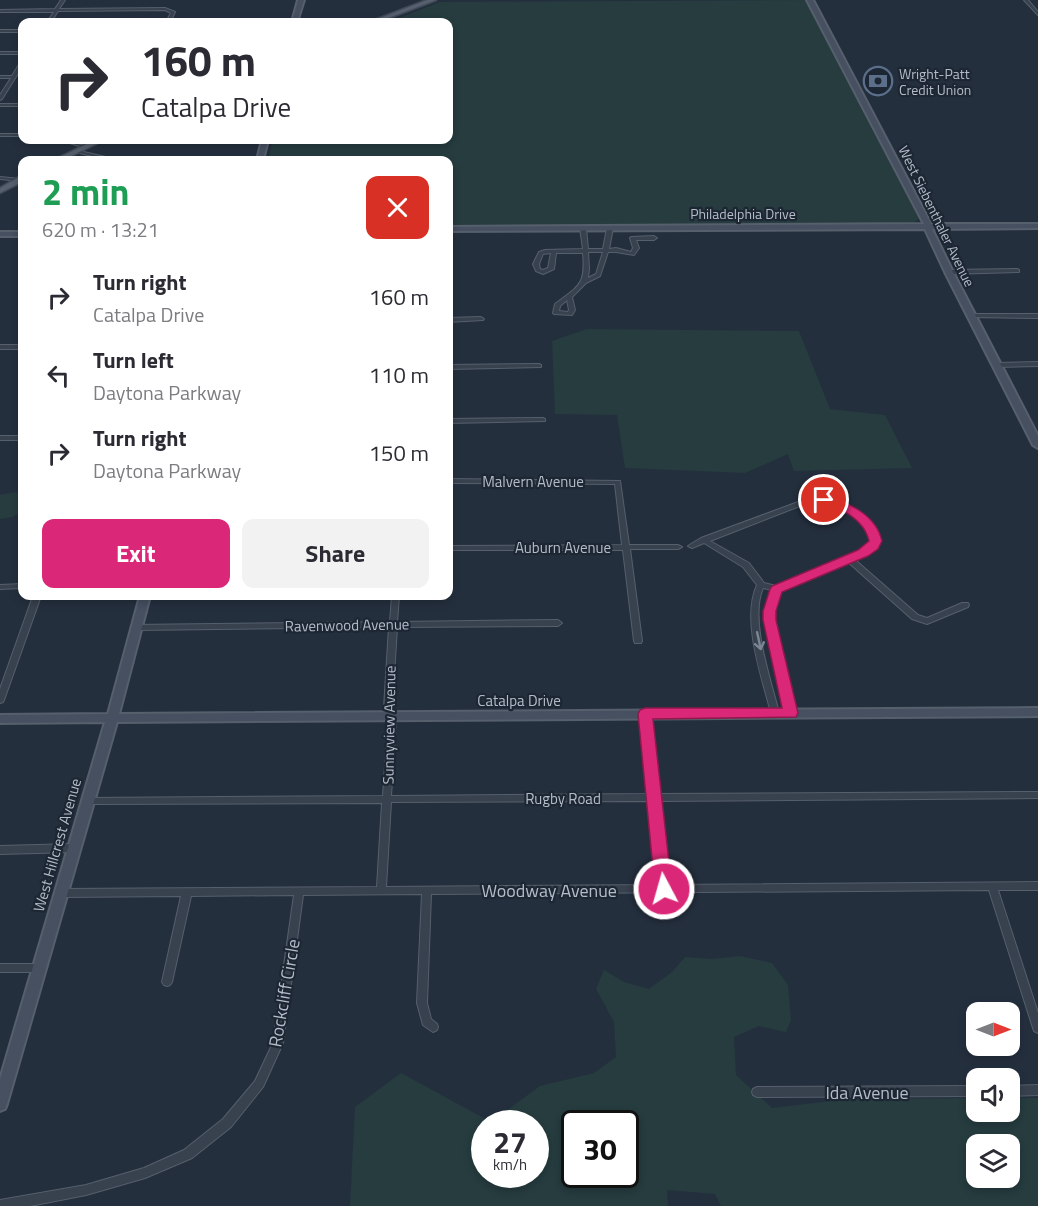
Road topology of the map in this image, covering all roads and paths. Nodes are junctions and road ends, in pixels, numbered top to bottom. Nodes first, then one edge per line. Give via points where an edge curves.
1 (63, 0) edge
2 (301, 0) edge
3 (433, 0) edge
4 (810, 0) edge
5 (1026, 0) edge
6 (57, 10) junction
7 (0, 11) edge
8 (1038, 14) edge
9 (52, 18) edge
10 (170, 18) edge
11 (295, 18) edge
12 (384, 18) edge
13 (0, 31) edge
14 (18, 31) edge
15 (0, 53) edge
16 (18, 53) edge
17 (18, 70) edge
18 (0, 77) edge
19 (14, 77) junction
20 (0, 99) edge
21 (0, 105) edge
22 (18, 105) edge
23 (0, 135) edge
24 (18, 135) edge
25 (76, 144) edge
26 (92, 144) edge
27 (86, 147) junction
28 (77, 151) junction
29 (66, 156) edge
30 (94, 156) edge
31 (0, 178) edge
32 (18, 180) edge
33 (18, 182) edge
34 (0, 191) edge
35 (927, 226) junction
36 (1038, 226) edge
37 (583, 228) junction
38 (610, 228) junction
39 (453, 229) edge
40 (0, 234) edge
41 (18, 234) edge
42 (654, 238) dead end
43 (584, 251) junction
44 (606, 251) junction
45 (554, 252) dead end
46 (1017, 271) dead end
47 (948, 272) junction
48 (583, 282) junction
49 (569, 295) dead end
50 (971, 316) junction
51 (1038, 316) edge
52 (481, 319) dead end
53 (453, 320) edge
54 (0, 347) edge
55 (18, 347) edge
56 (1038, 364) edge
57 (997, 365) junction
58 (539, 366) dead end
59 (453, 367) edge
60 (543, 420) dead end
61 (453, 421) edge
62 (0, 438) edge
63 (18, 438) edge
64 (1038, 445) edge
65 (453, 481) edge
66 (704, 540) junction
67 (692, 546) dead end
68 (627, 547) junction
69 (678, 547) dead end
70 (453, 548) edge
71 (848, 558) junction
72 (761, 585) junction
73 (18, 586) edge
74 (0, 587) edge
75 (777, 589) junction
76 (36, 600) edge
77 (143, 600) edge
78 (395, 600) edge
79 (965, 605) dead end
80 (558, 623) dead end
81 (393, 625) junction
82 (136, 627) junction
83 (638, 641) dead end
84 (0, 700) edge
85 (1038, 712) edge
86 (775, 713) junction
87 (791, 713) junction
88 (645, 714) junction
89 (391, 716) junction
90 (112, 717) junction
91 (0, 719) edge
92 (1038, 795) edge
93 (654, 798) junction
94 (387, 799) junction
95 (88, 801) junction
96 (74, 848) junction
97 (0, 850) edge
98 (992, 886) junction
99 (1038, 886) edge
100 (664, 889) junction
101 (427, 890) junction
102 (299, 891) junction
103 (381, 891) junction
104 (187, 892) junction
105 (61, 893) junction
106 (0, 968) edge
107 (39, 968) junction
108 (167, 982) dead end
109 (433, 1027) dead end
110 (1038, 1028) edge
111 (1038, 1090) edge
112 (966, 1091) edge
113 (1020, 1091) edge
114 (757, 1092) dead end
115 (0, 1104) edge
116 (0, 1206) edge

1 - 6 street
2 - 11 main road
3 - 12 main road
4 - 35 main road, West Siebenthaler Avenue
5 - 8 street
6 - 7 street
6 - 9 street
6 - 10 street via 171,10
13 - 14 street
15 - 16 street
17 - 19 street
18 - 19 street
19 - 20 street
21 - 22 street
23 - 24 street
25 - 27 street
26 - 27 main road
27 - 28 main road
28 - 29 main road
28 - 30 street
31 - 32 street
33 - 34 main road
35 - 36 main road, Philadelphia Drive
35 - 38 main road, Philadelphia Drive
35 - 47 main road, West Siebenthaler Avenue
37 - 38 main road, Philadelphia Drive
37 - 39 main road, Philadelphia Drive
37 - 43 street
38 - 44 street
40 - 41 main road
42 - 44 street via 633,238 636,248 632,254
43 - 44 street
43 - 45 street
43 - 48 street
44 - 48 street via 597,275
46 - 47 street
47 - 50 main road, West Siebenthaler Avenue
48 - 49 street
50 - 51 street
50 - 57 main road, West Siebenthaler Avenue
52 - 53 street
54 - 55 street
56 - 57 street
57 - 64 main road, West Siebenthaler Avenue
58 - 59 street
60 - 61 street
62 - 63 street
65 - 68 street, Malvern Avenue via 617,481
66 - 67 street
66 - 71 street via 809,500 824,500 848,508 873,530 875,544
66 - 72 street via 746,566
68 - 69 street, Auburn Avenue
68 - 70 street, Auburn Avenue
68 - 83 street
71 - 75 street
71 - 79 street via 915,616 927,621
72 - 75 street
72 -> 86 street via 755,600 755,622
73 - 74 street
75 - 87 street via 770,620
76 - 84 street
77 - 82 main road, West Hillcrest Avenue
78 - 81 street, Sunnyview Avenue
80 - 81 street, Ravenwood Avenue
81 - 82 street, Ravenwood Avenue
81 - 89 street, Sunnyview Avenue via 388,708
82 - 90 main road, West Hillcrest Avenue
85 - 87 main road, Catalpa Drive
86 - 87 main road, Catalpa Drive
86 - 88 main road, Catalpa Drive
88 - 89 main road, Catalpa Drive
88 - 93 street
89 - 90 main road, Catalpa Drive
89 - 94 street, Sunnyview Avenue
90 - 91 main road, Catalpa Drive
90 - 95 main road, West Hillcrest Avenue
92 - 93 street, Rugby Road
93 - 94 street, Rugby Road
93 - 100 street
94 - 95 street, Rugby Road
94 - 103 street, Sunnyview Avenue
95 - 96 main road, West Hillcrest Avenue
96 - 97 street
96 - 105 main road, West Hillcrest Avenue
98 - 99 street, Woodway Avenue
98 - 100 street, Woodway Avenue
98 - 110 street
100 - 101 street, Woodway Avenue
101 - 103 street, Woodway Avenue
101 - 109 street via 422,1004 427,1022
102 - 103 street, Woodway Avenue
102 - 104 street, Woodway Avenue
102 - 116 street, Rockcliff Circle via 278,1043 259,1084 227,1123 188,1154 145,1173 86,1190
104 - 105 street, Woodway Avenue
104 - 108 street
105 - 107 main road, West Hillcrest Avenue
106 - 107 street
107 - 115 main road, West Hillcrest Avenue
111 - 113 street
112 - 114 street, Ida Avenue

